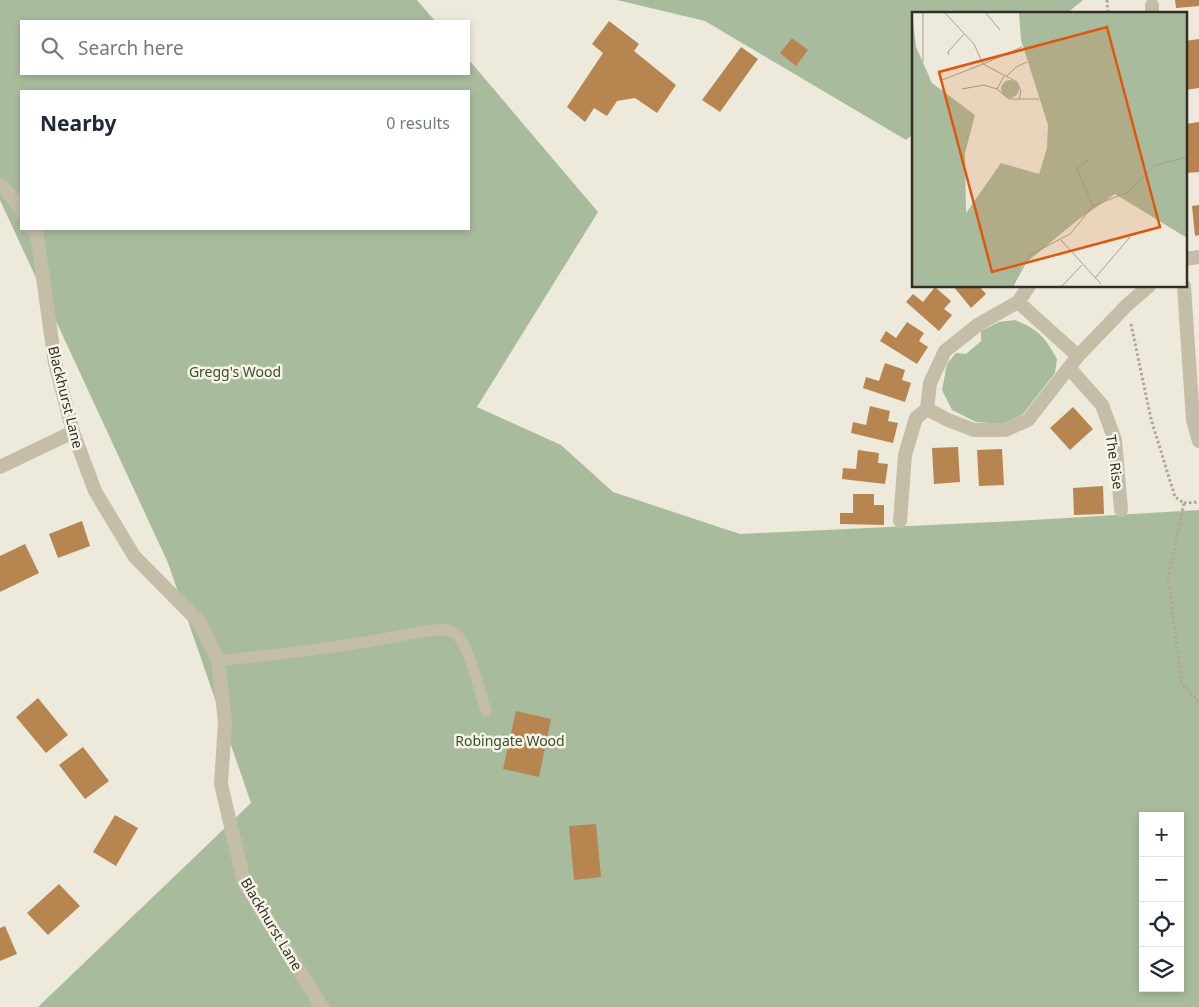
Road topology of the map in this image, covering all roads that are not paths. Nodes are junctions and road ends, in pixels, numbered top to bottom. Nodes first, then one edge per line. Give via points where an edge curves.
1 (0, 185) edge
2 (20, 209) edge
3 (34, 230) edge
4 (1199, 256) edge
5 (1186, 259) edge
6 (1028, 288) edge
7 (1148, 288) edge
8 (1184, 288) edge
9 (1018, 302) junction
10 (1078, 356) junction
11 (1070, 369) junction
12 (926, 408) junction
13 (73, 432) junction
14 (1199, 440) edge
15 (0, 467) edge
16 (1121, 510) dead end
17 (900, 521) dead end
18 (218, 661) junction
19 (486, 711) dead end
20 (322, 1007) edge

1 - 2 street
3 - 13 street, Blackhurst Lane via 55,363
4 - 5 street
6 - 9 street
7 - 10 street
8 - 14 street via 1193,420
9 - 10 street
9 - 12 street via 979,324 945,352 930,383
10 - 11 street
11 - 12 street via 1028,420 1005,430 974,430
11 - 16 street, The Rise via 1102,405 1115,440
12 - 17 street via 916,418 905,455
13 - 15 street
13 - 18 street, Blackhurst Lane via 95,491 134,556 200,623
18 - 19 lane via 447,630 459,637 466,650
18 - 20 street, Blackhurst Lane via 225,722 221,784 244,882

